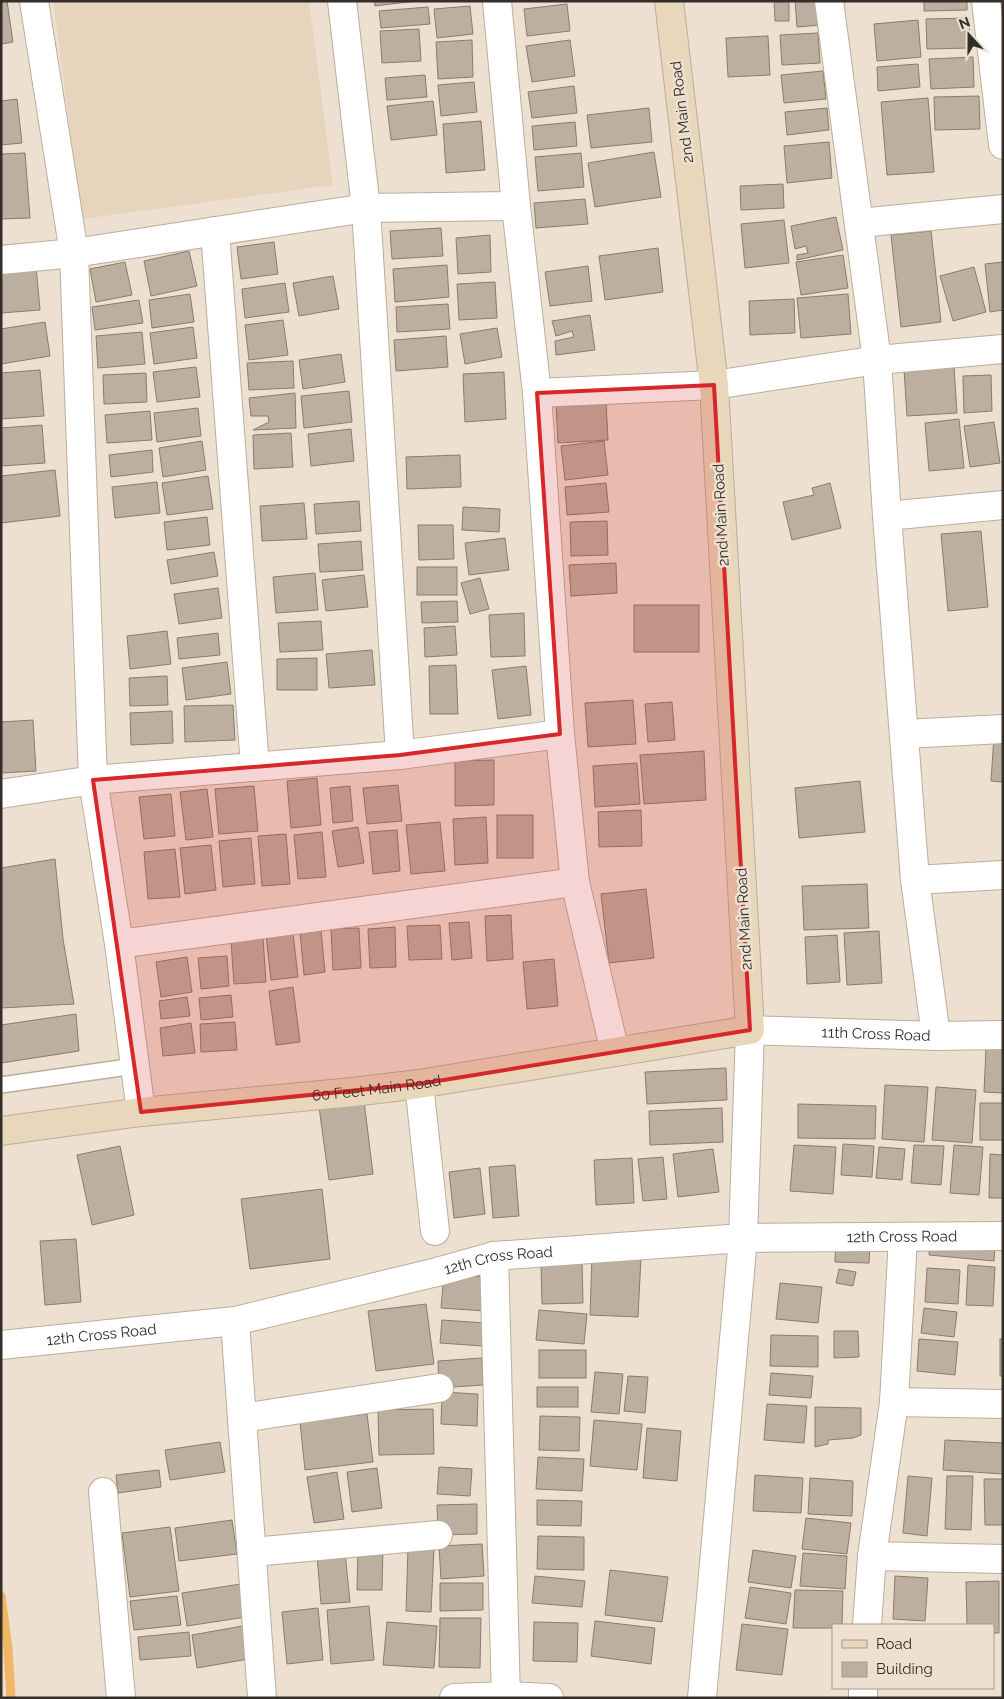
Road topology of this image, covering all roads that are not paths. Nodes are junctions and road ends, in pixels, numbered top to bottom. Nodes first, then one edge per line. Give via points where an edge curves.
1 (34, 1) edge
2 (342, 1) edge
3 (497, 1) edge
4 (669, 1) edge
5 (829, 1) edge
6 (986, 1) edge
7 (1003, 145) edge
8 (516, 206) junction
9 (366, 208) junction
10 (1003, 209) edge
11 (859, 223) junction
12 (215, 231) junction
13 (74, 253) junction
14 (1, 260) edge
15 (1003, 349) edge
16 (877, 360) junction
17 (714, 385) junction
18 (537, 392) junction
19 (1003, 505) edge
20 (887, 516) junction
21 (1003, 729) edge
22 (560, 734) junction
23 (904, 734) junction
24 (400, 755) junction
25 (255, 767) junction
26 (93, 780) junction
27 (1, 794) edge
28 (1003, 875) edge
29 (914, 880) junction
30 (575, 882) junction
31 (119, 944) junction
32 (750, 1030) junction
33 (1003, 1035) edge
34 (936, 1036) junction
35 (615, 1052) junction
36 (135, 1066) junction
37 (419, 1084) junction
38 (1, 1085) edge
39 (141, 1112) junction
40 (1, 1131) edge
41 (434, 1231) dead end
42 (1003, 1236) edge
43 (903, 1237) junction
44 (743, 1238) junction
45 (494, 1256) junction
46 (235, 1320) junction
47 (1, 1345) edge
48 (439, 1388) dead end
49 (894, 1402) junction
50 (1003, 1404) edge
51 (242, 1418) junction
52 (103, 1492) dead end
53 (438, 1535) dead end
54 (252, 1552) junction
55 (872, 1556) junction
56 (1003, 1559) edge
57 (867, 1624) edge
58 (506, 1697) edge
59 (121, 1698) edge
60 (262, 1698) edge
61 (454, 1698) edge
62 (549, 1698) edge
63 (702, 1698) edge

1 - 13 street
2 - 9 street
3 - 8 street
4 - 17 street, 2nd Main Road
5 - 11 street
6 - 7 street
8 - 9 street
8 - 18 street
9 - 12 street
9 - 24 street
10 - 11 street
11 - 16 street
12 - 13 street
12 - 25 street
13 - 14 street
13 - 26 street
15 - 16 street
16 - 17 street
16 - 20 street
17 - 18 street
17 - 32 street, 2nd Main Road
18 - 22 street
19 - 20 street
20 - 23 street
21 - 23 street
22 - 24 street
22 - 30 street
23 - 29 street
24 - 25 street
25 - 26 street
26 - 27 street
26 - 31 street
28 - 29 street
29 - 34 street
30 - 31 street
30 - 35 street
31 - 36 street
32 - 34 street, 11th Cross Road
32 - 35 street, 60 Feet Main Road
32 - 44 street
33 - 34 street, 11th Cross Road
35 - 37 street, 60 Feet Main Road
36 - 38 lane
36 - 39 street
37 - 39 street, 60 Feet Main Road
37 - 41 street
39 - 40 street, 60 Feet Main Road
42 - 43 street, 12th Cross Road
43 - 44 street, 12th Cross Road
43 - 49 street
44 - 45 street, 12th Cross Road
44 - 63 street
45 - 46 street, 12th Cross Road
45 - 58 street
46 - 47 street, 12th Cross Road
46 - 51 street
48 - 51 street
49 - 50 street
49 - 55 street
51 - 54 street
52 - 59 street
53 - 54 street
54 - 60 street
55 - 56 street
55 - 57 street
58 - 61 street
58 - 62 street

